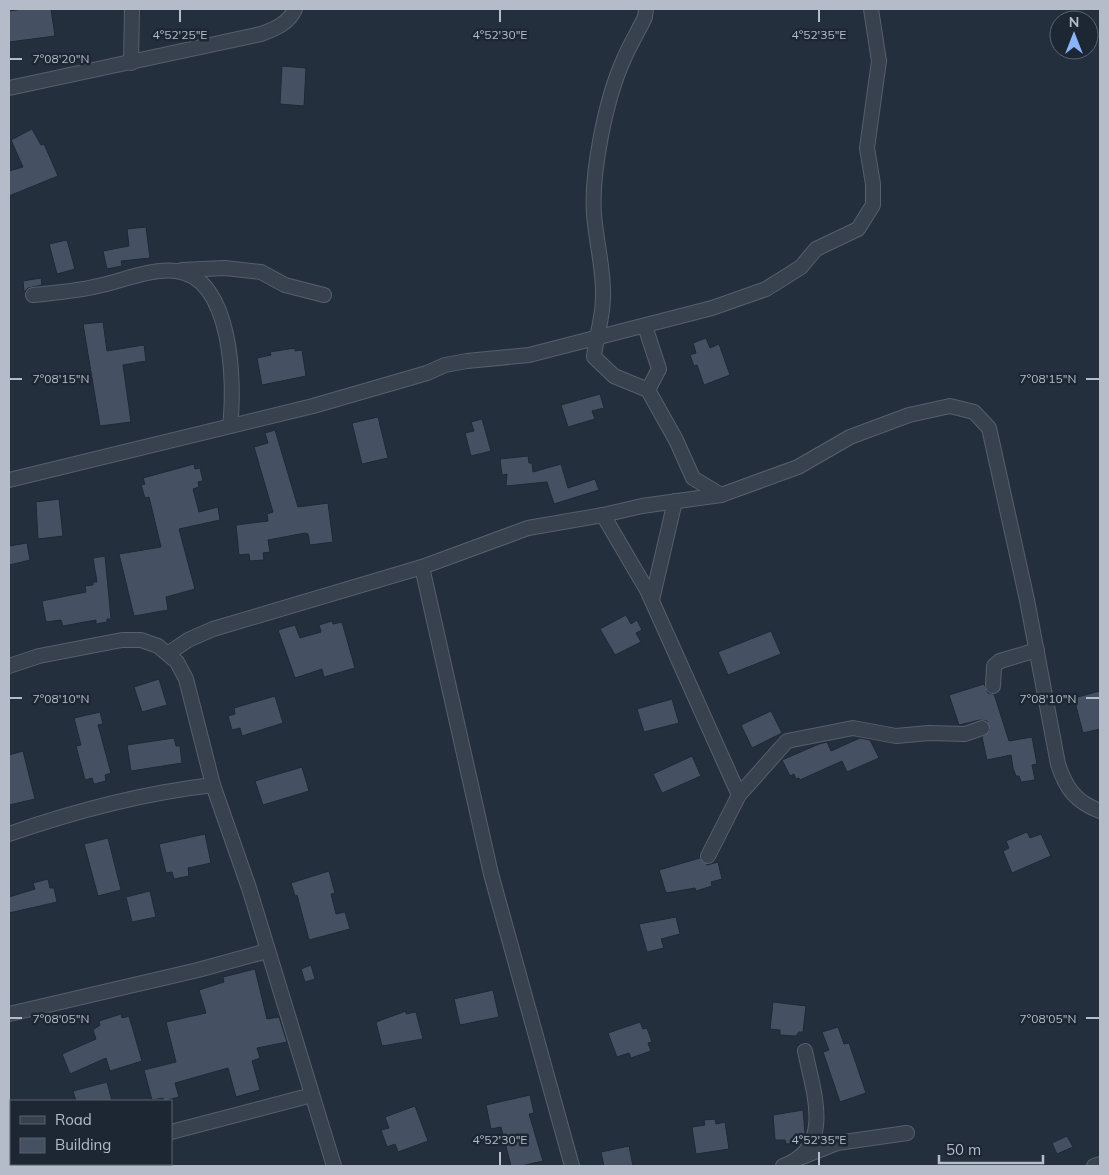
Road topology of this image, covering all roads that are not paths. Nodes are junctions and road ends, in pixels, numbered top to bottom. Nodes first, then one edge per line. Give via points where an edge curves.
1 (132, 9) edge
2 (295, 9) edge
3 (646, 9) edge
4 (871, 9) edge
5 (131, 63) junction
6 (9, 88) edge
7 (176, 270) junction
8 (33, 295) dead end
9 (324, 295) dead end
10 (645, 326) junction
11 (595, 340) junction
12 (648, 390) junction
13 (230, 426) junction
14 (9, 480) edge
15 (721, 495) junction
16 (676, 501) junction
17 (604, 515) junction
18 (422, 567) junction
19 (652, 600) junction
20 (1037, 650) junction
21 (169, 653) junction
22 (9, 666) edge
23 (993, 686) dead end
24 (982, 728) dead end
25 (213, 785) junction
26 (739, 795) junction
27 (1100, 811) edge
28 (9, 834) edge
29 (708, 856) dead end
30 (267, 951) junction
31 (9, 1014) edge
32 (805, 1051) dead end
33 (312, 1095) junction
34 (172, 1132) edge
35 (907, 1133) dead end
36 (801, 1157) junction
37 (1100, 1164) edge
38 (334, 1166) edge
39 (572, 1166) edge
40 (783, 1166) edge
41 (1094, 1166) edge

1 - 5 street
2 - 5 street via 278,28 261,34
3 - 11 street via 619,70 608,104 599,152 594,213 603,299 601,327
4 - 10 street via 879,61 867,148 873,205 858,229 816,249 801,267 766,289
5 - 6 street
7 - 8 street via 64,293
7 - 9 street via 225,268 261,272 285,284
7 - 13 street via 200,281 213,294 221,316 233,379
10 - 11 street
10 - 12 street via 659,369
11 - 12 street via 594,357 607,370
11 - 13 street via 529,355 445,365 313,406
12 - 15 street via 676,440 692,478
13 - 14 street
15 - 16 street
15 - 20 street via 798,467 850,438 909,415 950,406 974,412 989,428
16 - 17 street
16 - 19 street
17 - 18 street via 528,528
17 - 19 street
18 - 21 street via 213,629
18 - 39 street via 491,874
19 - 26 street
20 - 23 street via 1000,661 994,666
20 - 27 street via 1064,782 1083,805
21 - 22 street via 141,640 122,640 75,648
21 - 25 street via 178,662 186,679
24 - 26 street via 965,734 896,736 853,728 787,741
25 - 28 street via 174,789 90,808
25 - 30 street via 250,888
26 - 29 street
30 - 31 street
30 - 33 street
32 - 36 street via 817,1111 816,1132
33 - 34 street
33 - 38 street
35 - 36 street via 837,1143
36 - 40 street
37 - 41 street

